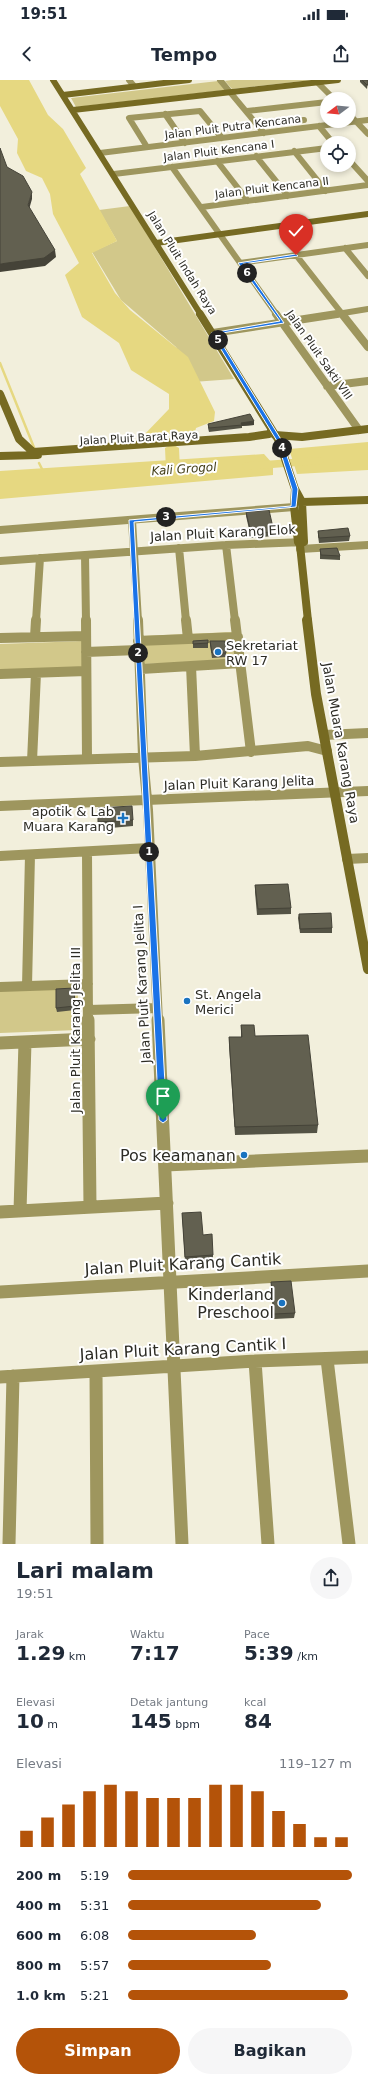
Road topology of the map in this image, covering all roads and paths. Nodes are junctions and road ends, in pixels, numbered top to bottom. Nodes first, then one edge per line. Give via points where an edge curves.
1 (53, 80) edge
2 (129, 80) edge
3 (189, 80) edge
4 (338, 80) edge
5 (175, 81) edge
6 (222, 82) edge
7 (317, 82) junction
8 (134, 86) junction
9 (230, 92) junction
10 (327, 92) edge
11 (65, 99) junction
12 (320, 105) edge
13 (73, 110) junction
14 (247, 111) junction
15 (297, 113) junction
16 (165, 114) junction
17 (368, 120) edge
18 (356, 122) joint
19 (258, 126) junction
20 (318, 126) joint
21 (311, 127) junction
22 (264, 133) junction
23 (368, 134) edge
24 (327, 136) edge
25 (222, 138) junction
26 (185, 143) junction
27 (148, 147) junction
28 (320, 149) edge
29 (294, 151) junction
30 (100, 153) junction
31 (256, 156) junction
32 (217, 161) junction
33 (172, 166) junction
34 (356, 168) edge
35 (114, 174) junction
36 (368, 181) edge
37 (368, 185) edge
38 (326, 191) junction
39 (288, 196) junction
40 (248, 201) junction
41 (202, 207) junction
42 (368, 214) edge
43 (220, 234) junction
44 (156, 243) junction
45 (368, 245) edge
46 (345, 248) junction
47 (296, 255) junction
48 (240, 263) junction
49 (368, 276) edge
50 (368, 309) edge
51 (341, 313) junction
52 (283, 322) junction
53 (213, 333) junction
54 (368, 347) edge
55 (368, 381) edge
56 (327, 386) junction
57 (0, 394) edge
58 (368, 429) edge
59 (359, 430) junction
60 (302, 437) junction
61 (19, 439) junction
62 (246, 440) junction
63 (278, 440) junction
64 (214, 442) junction
65 (4, 456) edge
66 (294, 487) junction
67 (366, 500) edge
68 (303, 504) junction
69 (294, 507) junction
70 (132, 520) junction
71 (0, 530) edge
72 (301, 544) junction
73 (226, 545) junction
74 (368, 545) edge
75 (179, 548) junction
76 (134, 551) junction
77 (85, 555) junction
78 (40, 558) junction
79 (0, 561) edge
80 (86, 636) junction
81 (35, 637) junction
82 (238, 637) junction
83 (0, 638) edge
84 (188, 639) junction
85 (138, 646) junction
86 (86, 652) junction
87 (240, 664) junction
88 (191, 666) junction
89 (140, 669) junction
90 (86, 671) junction
91 (36, 673) junction
92 (0, 674) edge
93 (368, 733) edge
94 (324, 735) junction
95 (327, 751) junction
96 (251, 752) junction
97 (195, 756) junction
98 (143, 758) junction
99 (86, 759) junction
100 (32, 761) junction
101 (0, 762) edge
102 (368, 792) edge
103 (335, 793) junction
104 (147, 800) junction
105 (0, 806) edge
106 (149, 848) junction
107 (88, 852) junction
108 (30, 855) junction
109 (0, 856) edge
110 (368, 858) edge
111 (347, 859) junction
112 (368, 969) edge
113 (88, 984) junction
114 (27, 986) junction
115 (0, 987) edge
116 (157, 1008) junction
117 (89, 1010) junction
118 (89, 1038) junction
119 (25, 1042) junction
120 (0, 1043) edge
121 (368, 1156) edge
122 (165, 1165) junction
123 (167, 1202) junction
124 (90, 1207) junction
125 (20, 1211) junction
126 (0, 1212) edge
127 (368, 1271) edge
128 (169, 1282) junction
129 (0, 1292) edge
130 (368, 1357) edge
131 (327, 1359) junction
132 (255, 1361) junction
133 (173, 1366) junction
134 (96, 1372) junction
135 (6, 1377) edge
136 (9, 1544) edge
137 (96, 1544) edge
138 (182, 1544) edge
139 (268, 1544) edge
140 (349, 1544) edge

1 - 11 street, Jalan Pluit Indah Raya
2 - 8 street
3 - 5 street
4 - 7 street
5 - 8 street
6 - 9 street
7 - 9 street
7 - 10 street
8 - 11 street
9 - 13 street
9 - 14 street
11 - 13 street, Jalan Pluit Indah Raya
12 - 15 street
13 - 30 street, Jalan Pluit Indah Raya
14 - 15 street
14 - 19 street
15 - 19 street
15 - 21 street
16 - 25 street via 201,111
16 - 26 street
16 - 27 street via 128,119
17 - 18 street, Jalan Pluit Putra Kencana
18 - 23 street
19 - 22 street
20 - 21 street, Jalan Pluit Putra Kencana
20 - 24 street
21 - 22 street, Jalan Pluit Putra Kencana
22 - 25 street, Jalan Pluit Putra Kencana
25 - 26 street, Jalan Pluit Putra Kencana
26 - 27 street, Jalan Pluit Putra Kencana
27 - 30 street, Jalan Pluit Putra Kencana
28 - 29 street, Jalan Pluit Kencana I
29 - 31 street, Jalan Pluit Kencana I
29 - 38 street
30 - 35 street, Jalan Pluit Indah Raya
31 - 32 street, Jalan Pluit Kencana I
31 - 39 street
32 - 33 street, Jalan Pluit Kencana I
32 - 40 street
33 - 35 street, Jalan Pluit Kencana I
33 - 41 street, Jalan Pluit Sakti VIII
34 - 36 street
35 - 44 street, Jalan Pluit Indah Raya
37 - 38 street, Jalan Pluit Kencana II
38 - 39 street, Jalan Pluit Kencana II
39 - 40 street, Jalan Pluit Kencana II
40 - 41 street, Jalan Pluit Kencana II
41 - 43 street, Jalan Pluit Sakti VIII
42 - 43 street
43 - 44 street
43 - 48 street, Jalan Pluit Sakti VIII
44 - 53 street, Jalan Pluit Indah Raya
45 - 46 street
46 - 47 street
46 - 49 street
47 - 48 street
47 - 51 street
48 - 52 street, Jalan Pluit Sakti VIII
50 - 51 street
51 - 52 street
51 - 54 street
52 - 53 street
52 - 56 street, Jalan Pluit Sakti VIII
53 - 63 street, Jalan Pluit Indah Raya
55 - 56 street
56 - 59 street, Jalan Pluit Sakti VIII
57 - 61 street
58 - 59 street, Jalan Pluit Barat Raya
59 - 60 street, Jalan Pluit Barat Raya
60 - 63 street, Jalan Pluit Barat Raya
60 - 63 street, Jalan Pluit Barat Raya
61 - 64 street, Jalan Pluit Barat Raya via 27,448 37,452
61 - 65 street via 17,448
62 - 63 street, Jalan Pluit Barat Raya
62 - 63 street, Jalan Pluit Barat Raya via 271,432
62 - 64 street, Jalan Pluit Barat Raya
63 - 66 street, Jalan Pluit Indah Raya
64 - 65 street, Jalan Pluit Barat Raya
66 - 68 street, Jalan Muara Karang Raya
66 - 69 street, Jalan Muara Karang Raya
67 - 68 street via 349,504
68 - 72 street, Jalan Muara Karang Raya
69 - 70 street
69 - 72 street, Jalan Muara Karang Raya
70 - 71 street
70 - 76 street, Jalan Pluit Karang Jelita I
72 - 73 street, Jalan Pluit Karang Elok
72 - 74 street, Jalan Pluit Karang Elok
72 - 94 street, Jalan Muara Karang Raya via 316,694
73 - 75 street, Jalan Pluit Karang Elok
73 - 82 street
75 - 76 street, Jalan Pluit Karang Elok
75 - 84 street
76 - 77 street, Jalan Pluit Karang Elok
76 - 85 street, Jalan Pluit Karang Jelita I
77 - 78 street, Jalan Pluit Karang Elok
77 - 80 street
78 - 79 street, Jalan Pluit Karang Elok
78 - 81 street
80 - 81 street
80 - 86 street
81 - 83 street
82 - 84 street
82 - 87 street
84 - 85 street
85 - 86 street
85 - 89 street, Jalan Pluit Karang Jelita I
86 - 90 street
87 - 88 street
87 - 96 street
88 - 89 street
88 - 97 street
89 - 98 street, Jalan Pluit Karang Jelita I
90 - 91 street
90 - 99 street
91 - 92 street
91 - 100 street
93 - 94 street
94 - 95 street, Jalan Muara Karang Raya
95 - 96 street via 308,746
95 - 103 street, Jalan Muara Karang Raya
96 - 97 street
97 - 98 street
98 - 99 street
98 - 104 street, Jalan Pluit Karang Jelita I
99 - 100 street
100 - 101 street
102 - 103 street, Jalan Pluit Karang Jelita
103 - 104 street, Jalan Pluit Karang Jelita
103 - 111 street, Jalan Muara Karang Raya
104 - 105 street, Jalan Pluit Karang Jelita
104 - 106 street, Jalan Pluit Karang Jelita I
106 - 107 street
106 - 116 street, Jalan Pluit Karang Jelita I
107 - 108 street
107 - 113 street, Jalan Pluit Karang Jelita III
108 - 109 street
108 - 114 street
110 - 111 street
111 - 112 street, Jalan Muara Karang Raya
113 - 114 street
113 - 117 street, Jalan Pluit Karang Jelita III
114 - 115 street
116 - 117 street
116 - 122 street, Jalan Pluit Karang Jelita I
117 - 118 street, Jalan Pluit Karang Jelita III
118 - 119 street
118 - 124 street, Jalan Pluit Karang Jelita III
119 - 120 street
119 - 125 street
121 - 122 street
122 - 123 street, Jalan Pluit Karang Jelita I
123 - 124 street
123 - 128 street, Jalan Pluit Karang Jelita I
124 - 125 street
125 - 126 street
127 - 128 street, Jalan Pluit Karang Cantik
128 - 129 street, Jalan Pluit Karang Cantik
128 - 133 street, Jalan Pluit Karang Jelita I
130 - 131 street, Jalan Pluit Karang Cantik I
131 - 132 street, Jalan Pluit Karang Cantik I
131 - 140 street
132 - 133 street, Jalan Pluit Karang Cantik I
132 - 139 street
133 - 134 street, Jalan Pluit Karang Cantik I
133 - 138 street, Jalan Pluit Karang Jelita I
134 - 135 street, Jalan Pluit Karang Cantik I
134 - 137 street
135 - 136 street

